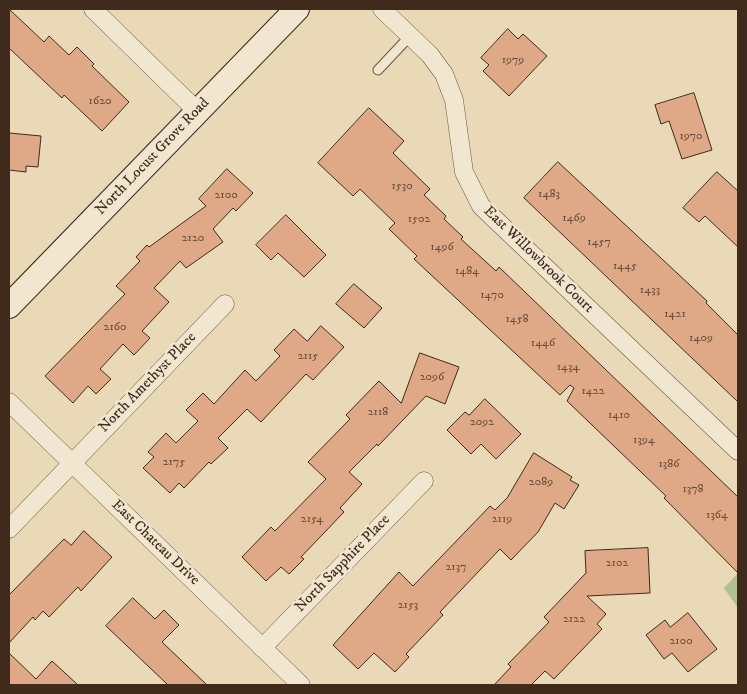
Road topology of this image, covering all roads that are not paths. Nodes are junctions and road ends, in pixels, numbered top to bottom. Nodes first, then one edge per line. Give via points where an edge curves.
1 (93, 9) edge
2 (297, 9) edge
3 (382, 9) edge
4 (410, 36) junction
5 (378, 70) dead end
6 (197, 111) junction
7 (225, 304) dead end
8 (9, 306) edge
9 (9, 402) edge
10 (738, 451) edge
11 (71, 462) junction
12 (424, 481) dead end
13 (9, 529) edge
14 (262, 648) junction
15 (301, 685) edge

1 - 6 street
2 - 6 main road, North Locust Grove Road
3 - 4 street, East Willowbrook Court
4 - 5 lane
4 - 10 street, East Willowbrook Court via 444,74 454,100 464,172 482,206
6 - 8 main road, North Locust Grove Road
7 - 11 street, North Amethyst Place
9 - 11 street, East Chateau Drive
11 - 13 street, North Amethyst Place
11 - 14 street, East Chateau Drive
12 - 14 street, North Sapphire Place
14 - 15 street, East Chateau Drive

